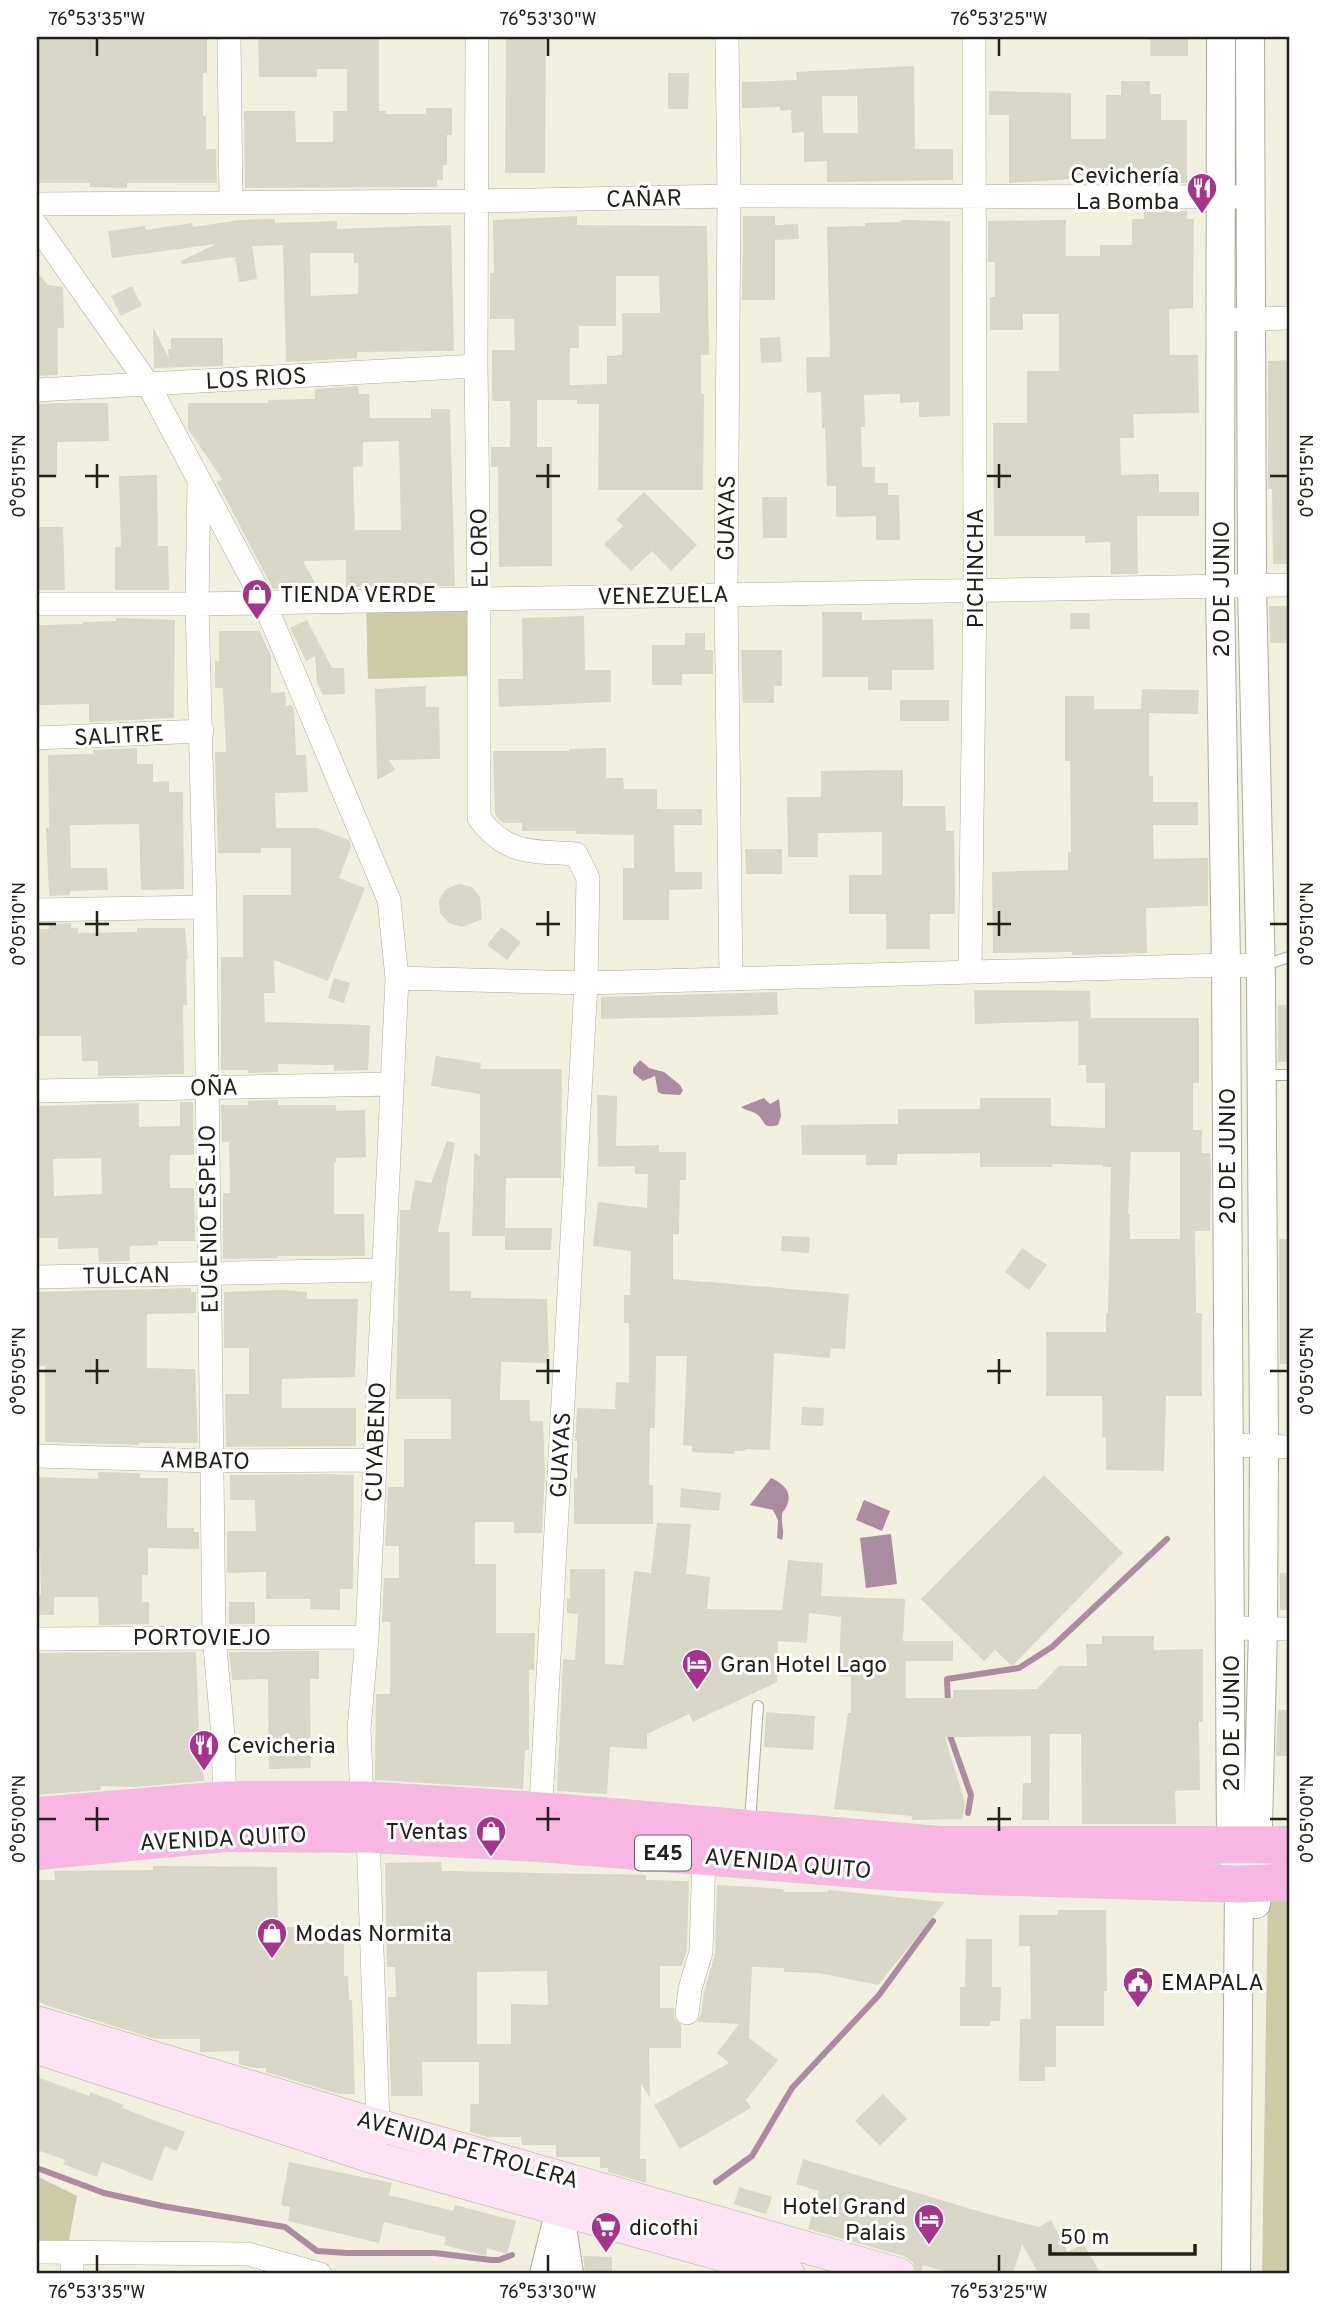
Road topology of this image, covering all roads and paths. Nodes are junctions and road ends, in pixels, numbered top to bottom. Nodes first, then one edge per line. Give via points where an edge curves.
1 (229, 37) edge
2 (477, 37) edge
3 (727, 37) edge
4 (974, 37) edge
5 (1221, 37) edge
6 (1250, 37) edge
7 (729, 196) junction
8 (1222, 197) junction
9 (1252, 197) junction
10 (976, 198) junction
11 (231, 201) junction
12 (477, 201) junction
13 (37, 204) edge
14 (37, 226) edge
15 (1289, 317) edge
16 (1221, 320) junction
17 (1250, 321) junction
18 (476, 366) junction
19 (148, 384) junction
20 (37, 390) edge
21 (199, 481) junction
22 (1289, 585) edge
23 (1252, 586) junction
24 (1220, 587) junction
25 (975, 591) junction
26 (726, 594) junction
27 (479, 598) junction
28 (264, 602) junction
29 (37, 604) edge
30 (197, 604) junction
31 (202, 731) junction
32 (37, 738) edge
33 (205, 907) junction
34 (37, 910) edge
35 (1289, 957) edge
36 (1226, 965) junction
37 (1260, 966) junction
38 (971, 972) junction
39 (397, 978) junction
40 (731, 979) junction
41 (586, 983) junction
42 (1289, 1075) edge
43 (1261, 1076) junction
44 (392, 1084) junction
45 (207, 1087) junction
46 (37, 1091) edge
47 (383, 1270) junction
48 (208, 1272) junction
49 (37, 1277) edge
50 (1230, 1445) junction
51 (1277, 1447) edge
52 (37, 1455) edge
53 (374, 1460) junction
54 (212, 1461) junction
55 (1230, 1628) junction
56 (1276, 1629) edge
57 (215, 1637) junction
58 (367, 1637) junction
59 (37, 1639) edge
60 (758, 1706) dead end
61 (37, 1816) edge
62 (225, 1817) junction
63 (365, 1817) junction
64 (540, 1827) junction
65 (750, 1829) junction
66 (1259, 1845) edge
67 (37, 1851) edge
68 (704, 1856) junction
69 (1261, 1883) edge
70 (687, 2013) dead end
71 (37, 2022) edge
72 (37, 2048) edge
73 (378, 2125) junction
74 (372, 2157) junction
75 (567, 2178) junction
76 (560, 2209) junction
77 (37, 2252) edge
78 (72, 2263) edge
79 (247, 2264) edge
80 (320, 2274) edge
81 (544, 2274) edge
82 (569, 2274) edge
83 (789, 2274) edge
84 (899, 2274) edge
85 (1236, 2274) edge
86 (1252, 2274) edge

1 - 11 street
2 - 12 street, EL ORO
3 - 7 street, GUAYAS
4 - 10 street, PICHINCHA
5 - 8 street, 20 DE JUNIO
6 - 9 street, 20 DE JUNIO
7 - 10 street, CAÑAR
7 - 12 street, CAÑAR
7 - 26 street, GUAYAS
8 - 9 street, CAÑAR
8 - 10 street, CAÑAR
8 - 16 street, 20 DE JUNIO
9 - 17 street, 20 DE JUNIO
10 - 25 street, PICHINCHA
11 - 12 street, CAÑAR
11 - 13 street, CAÑAR
12 - 18 street, EL ORO
14 - 19 street, CUYABENO
15 - 17 street
16 - 17 street
16 - 24 street, 20 DE JUNIO
17 - 23 street, 20 DE JUNIO
18 - 19 street, LOS RIOS
18 - 27 street, EL ORO
19 - 20 street, LOS RIOS
19 - 21 street, CUYABENO
21 - 28 street, CUYABENO
21 - 30 street, EUGENIO ESPEJO
22 - 23 street, VENEZUELA
23 - 24 street, VENEZUELA
23 - 37 street, 20 DE JUNIO
24 - 25 street, VENEZUELA
24 - 36 street, 20 DE JUNIO
25 - 26 street, VENEZUELA
25 - 38 street, PICHINCHA
26 - 27 street, VENEZUELA
26 - 40 street, GUAYAS
27 - 28 street, VENEZUELA
27 - 41 street, EL ORO via 479,818 489,831 518,850 576,854 588,878
28 - 30 street, VENEZUELA
28 - 39 street, CUYABENO via 389,900
29 - 30 street, VENEZUELA
30 - 31 street, EUGENIO ESPEJO
31 - 32 street, SALITRE
31 - 33 street, EUGENIO ESPEJO
33 - 34 street
33 - 45 street, EUGENIO ESPEJO
35 - 37 lane
36 - 37 street
36 - 38 street
36 - 50 street, 20 DE JUNIO
37 - 43 street, 20 DE JUNIO
38 - 40 street
39 - 41 street
39 - 44 street, CUYABENO
40 - 41 street
41 - 64 street, GUAYAS
42 - 43 lane
43 - 51 street, 20 DE JUNIO
44 - 45 street, OÑA
44 - 47 street, CUYABENO
45 - 46 street, OÑA
45 - 48 street, EUGENIO ESPEJO
47 - 48 street, TULCAN
47 - 53 street, CUYABENO
48 - 49 street, TULCAN
48 - 54 street, EUGENIO ESPEJO
50 - 51 street
50 - 55 street, 20 DE JUNIO
51 - 56 street, 20 DE JUNIO
52 - 54 street, AMBATO
53 - 54 street, AMBATO
53 - 58 street, CUYABENO
54 - 57 street, EUGENIO ESPEJO
55 - 56 street
55 - 66 street, 20 DE JUNIO
56 - 66 street, 20 DE JUNIO
57 - 58 street, PORTOVIEJO
57 - 59 street, PORTOVIEJO
57 - 62 street, EUGENIO ESPEJO
58 - 63 street, CUYABENO via 359,1729
60 - 65 lane
61 - 62 highway, AVENIDA QUITO / E45
62 - 63 highway, AVENIDA QUITO / E45
62 - 67 highway, AVENIDA QUITO / E45
63 - 64 highway, AVENIDA QUITO / E45
63 - 73 street, CUYABENO
64 - 65 highway, AVENIDA QUITO / E45
64 - 68 highway, AVENIDA QUITO / E45
65 - 66 highway, AVENIDA QUITO / E45 via 940,1845
66 - 69 street, 20 DE JUNIO
68 - 69 highway, AVENIDA QUITO / E45 via 966,1876
68 - 70 street via 701,1952
69 - 85 street, 20 DE JUNIO
69 - 86 street, 20 DE JUNIO
71 - 73 main road, AVENIDA PETROLERA
72 - 74 main road, AVENIDA PETROLERA
73 - 74 street, CUYABENO
73 - 75 main road, AVENIDA PETROLERA
74 - 76 main road, AVENIDA PETROLERA
75 - 76 street
75 - 84 main road, AVENIDA PETROLERA
76 - 81 street
76 - 82 street
76 - 83 main road, AVENIDA PETROLERA
77 - 78 street
78 - 79 street
79 - 80 street

